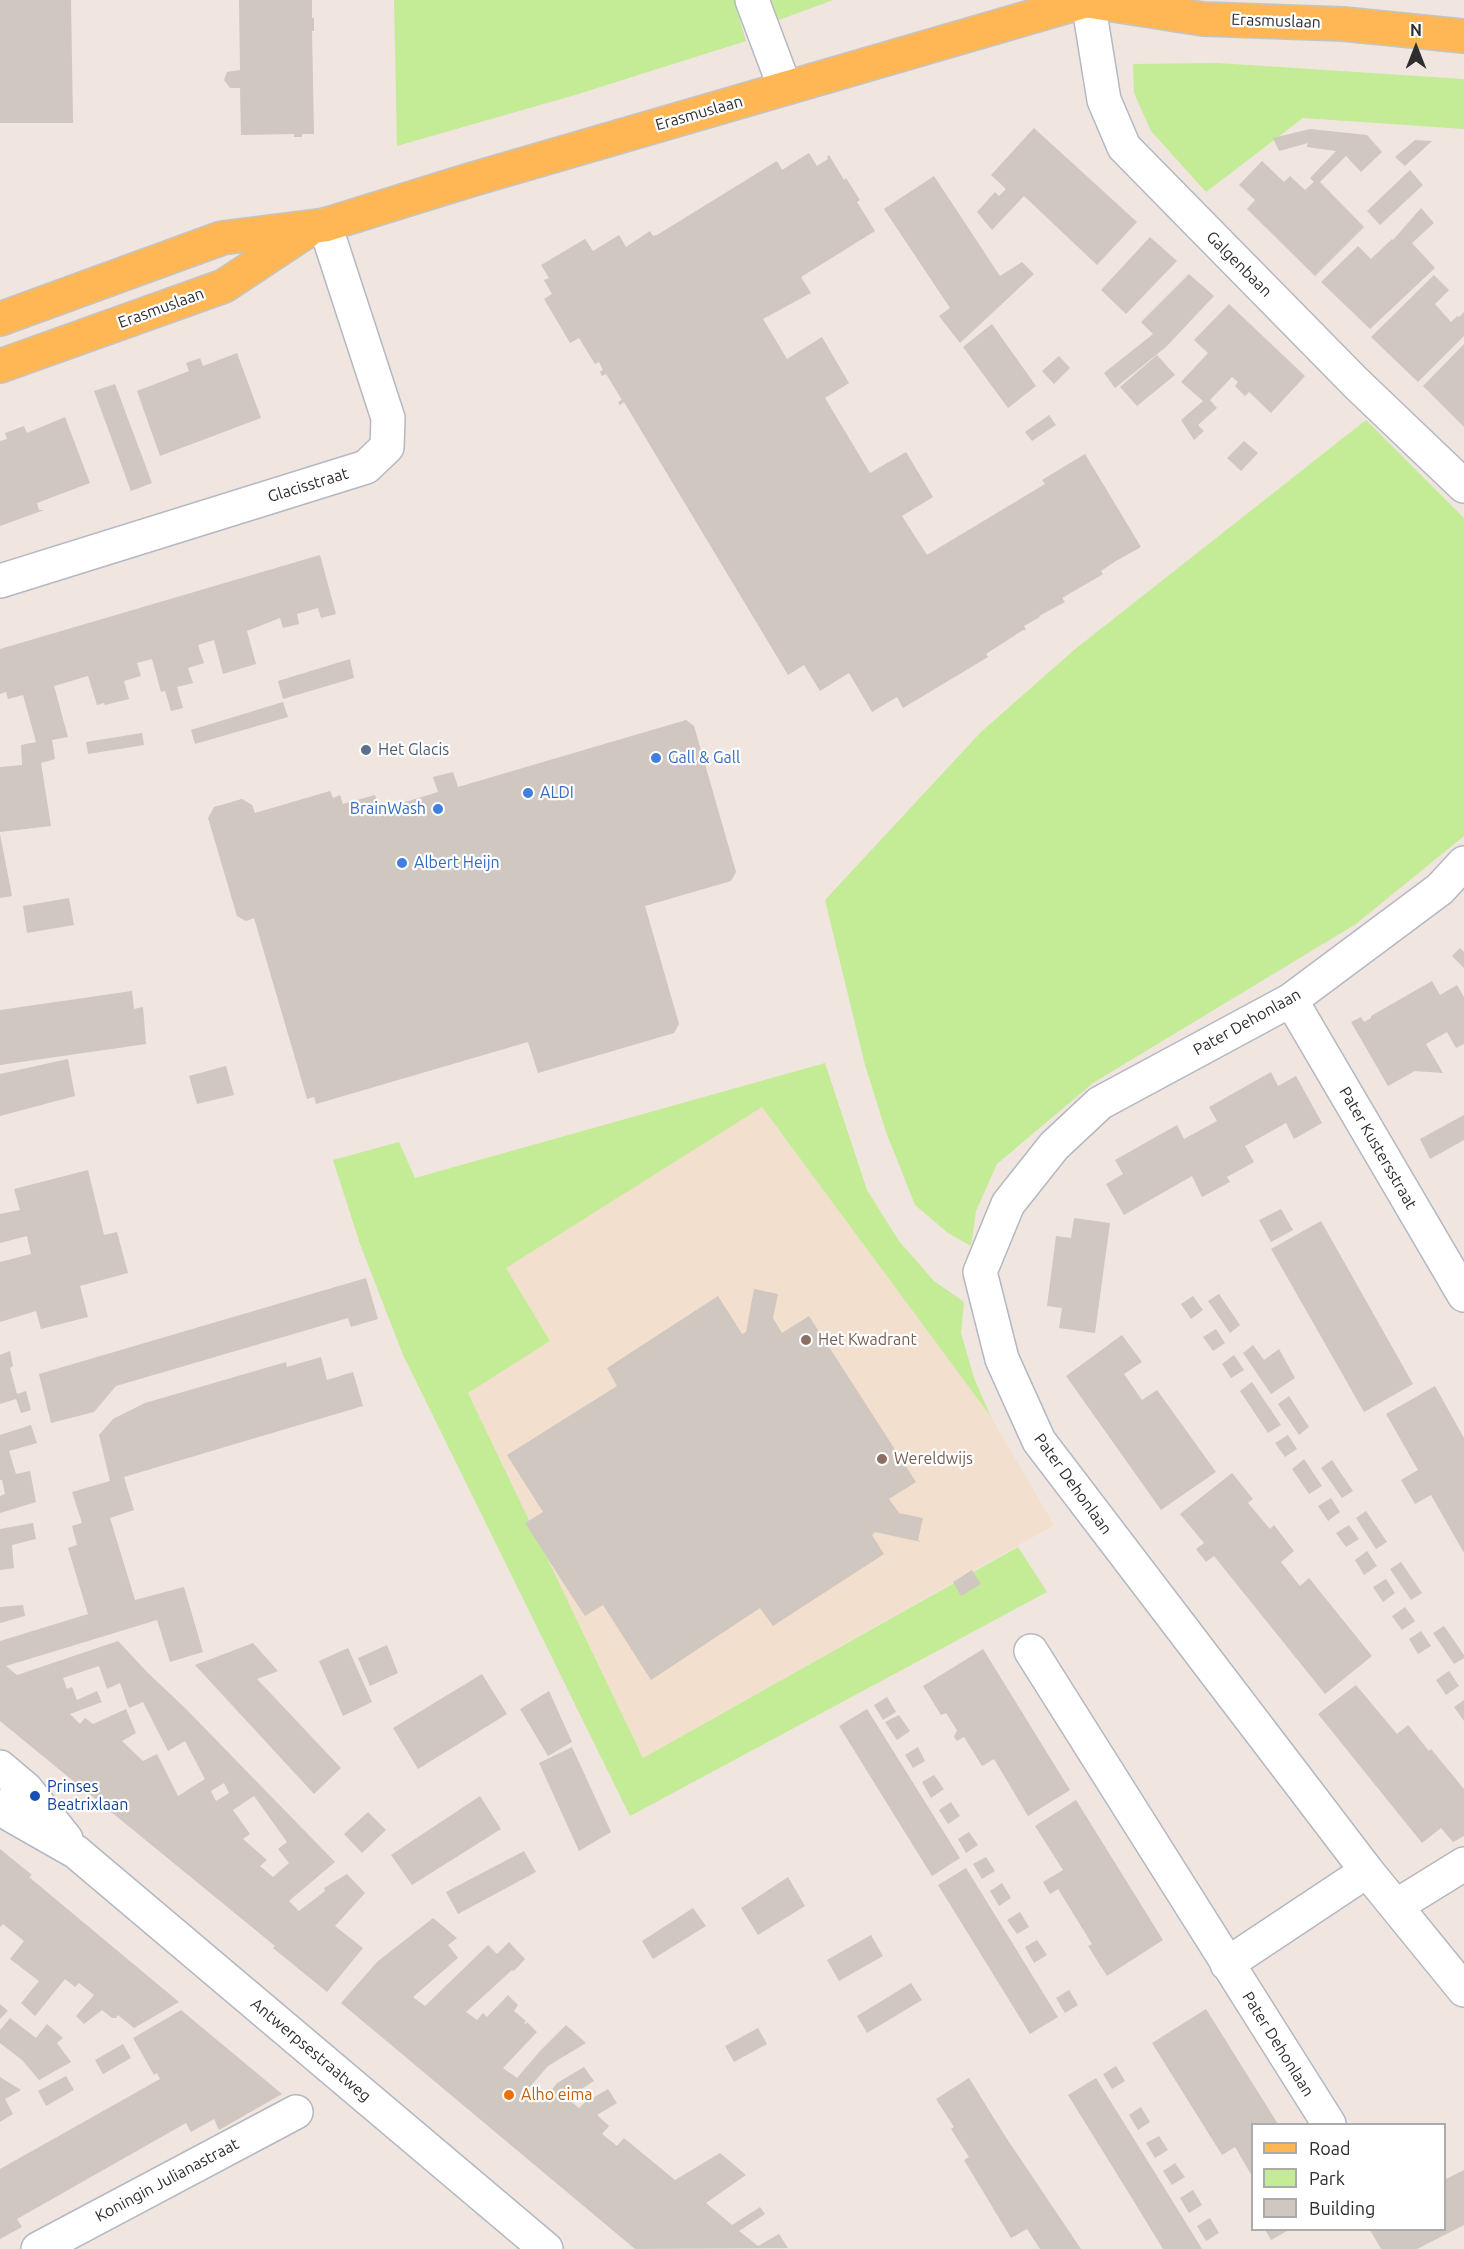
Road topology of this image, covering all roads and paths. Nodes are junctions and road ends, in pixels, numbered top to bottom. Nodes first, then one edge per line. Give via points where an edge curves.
1 (752, 0) edge
2 (1088, 0) edge
3 (1464, 36) edge
4 (785, 88) junction
5 (318, 226) junction
6 (0, 319) edge
7 (0, 366) edge
8 (1464, 486) edge
9 (0, 581) edge
10 (1464, 863) edge
11 (1291, 1000) junction
12 (1464, 1295) edge
13 (1031, 1651) dead end
14 (0, 1767) edge
15 (0, 1806) edge
16 (76, 1852) junction
17 (1464, 1864) edge
18 (1367, 1871) junction
19 (1396, 1905) junction
20 (1227, 1964) junction
21 (1464, 1990) edge
22 (296, 2112) dead end
23 (1328, 2123) edge
24 (53, 2245) edge
25 (546, 2249) edge

1 - 4 street
2 - 3 main road, Erasmuslaan via 1203,19 1342,24
2 - 4 main road, Erasmuslaan
2 - 8 street, Galgenbaan via 1104,100 1124,147 1356,383
4 - 5 main road, Erasmuslaan
5 - 6 main road, Erasmuslaan via 222,238
5 - 7 main road, Erasmuslaan via 224,286
5 - 9 street, Glacisstraat via 388,418 387,447 366,467
10 - 11 street, Pater Dehonlaan via 1440,889
11 - 12 street, Pater Kustersstraat
11 - 18 street, Pater Dehonlaan via 1100,1103 1054,1146 1008,1204 980,1272 1002,1359 1039,1441
13 - 20 street, Pater Dehonlaan
14 - 16 street, Antwerpsestraatweg via 26,1789
15 - 16 street, Antwerpsestraatweg
16 - 25 street, Antwerpsestraatweg
17 - 19 street
18 - 19 street, Pater Dehonlaan
18 - 20 street
19 - 21 street, Pater Dehonlaan
20 - 23 street, Pater Dehonlaan
22 - 24 street, Koningin Julianastraat

